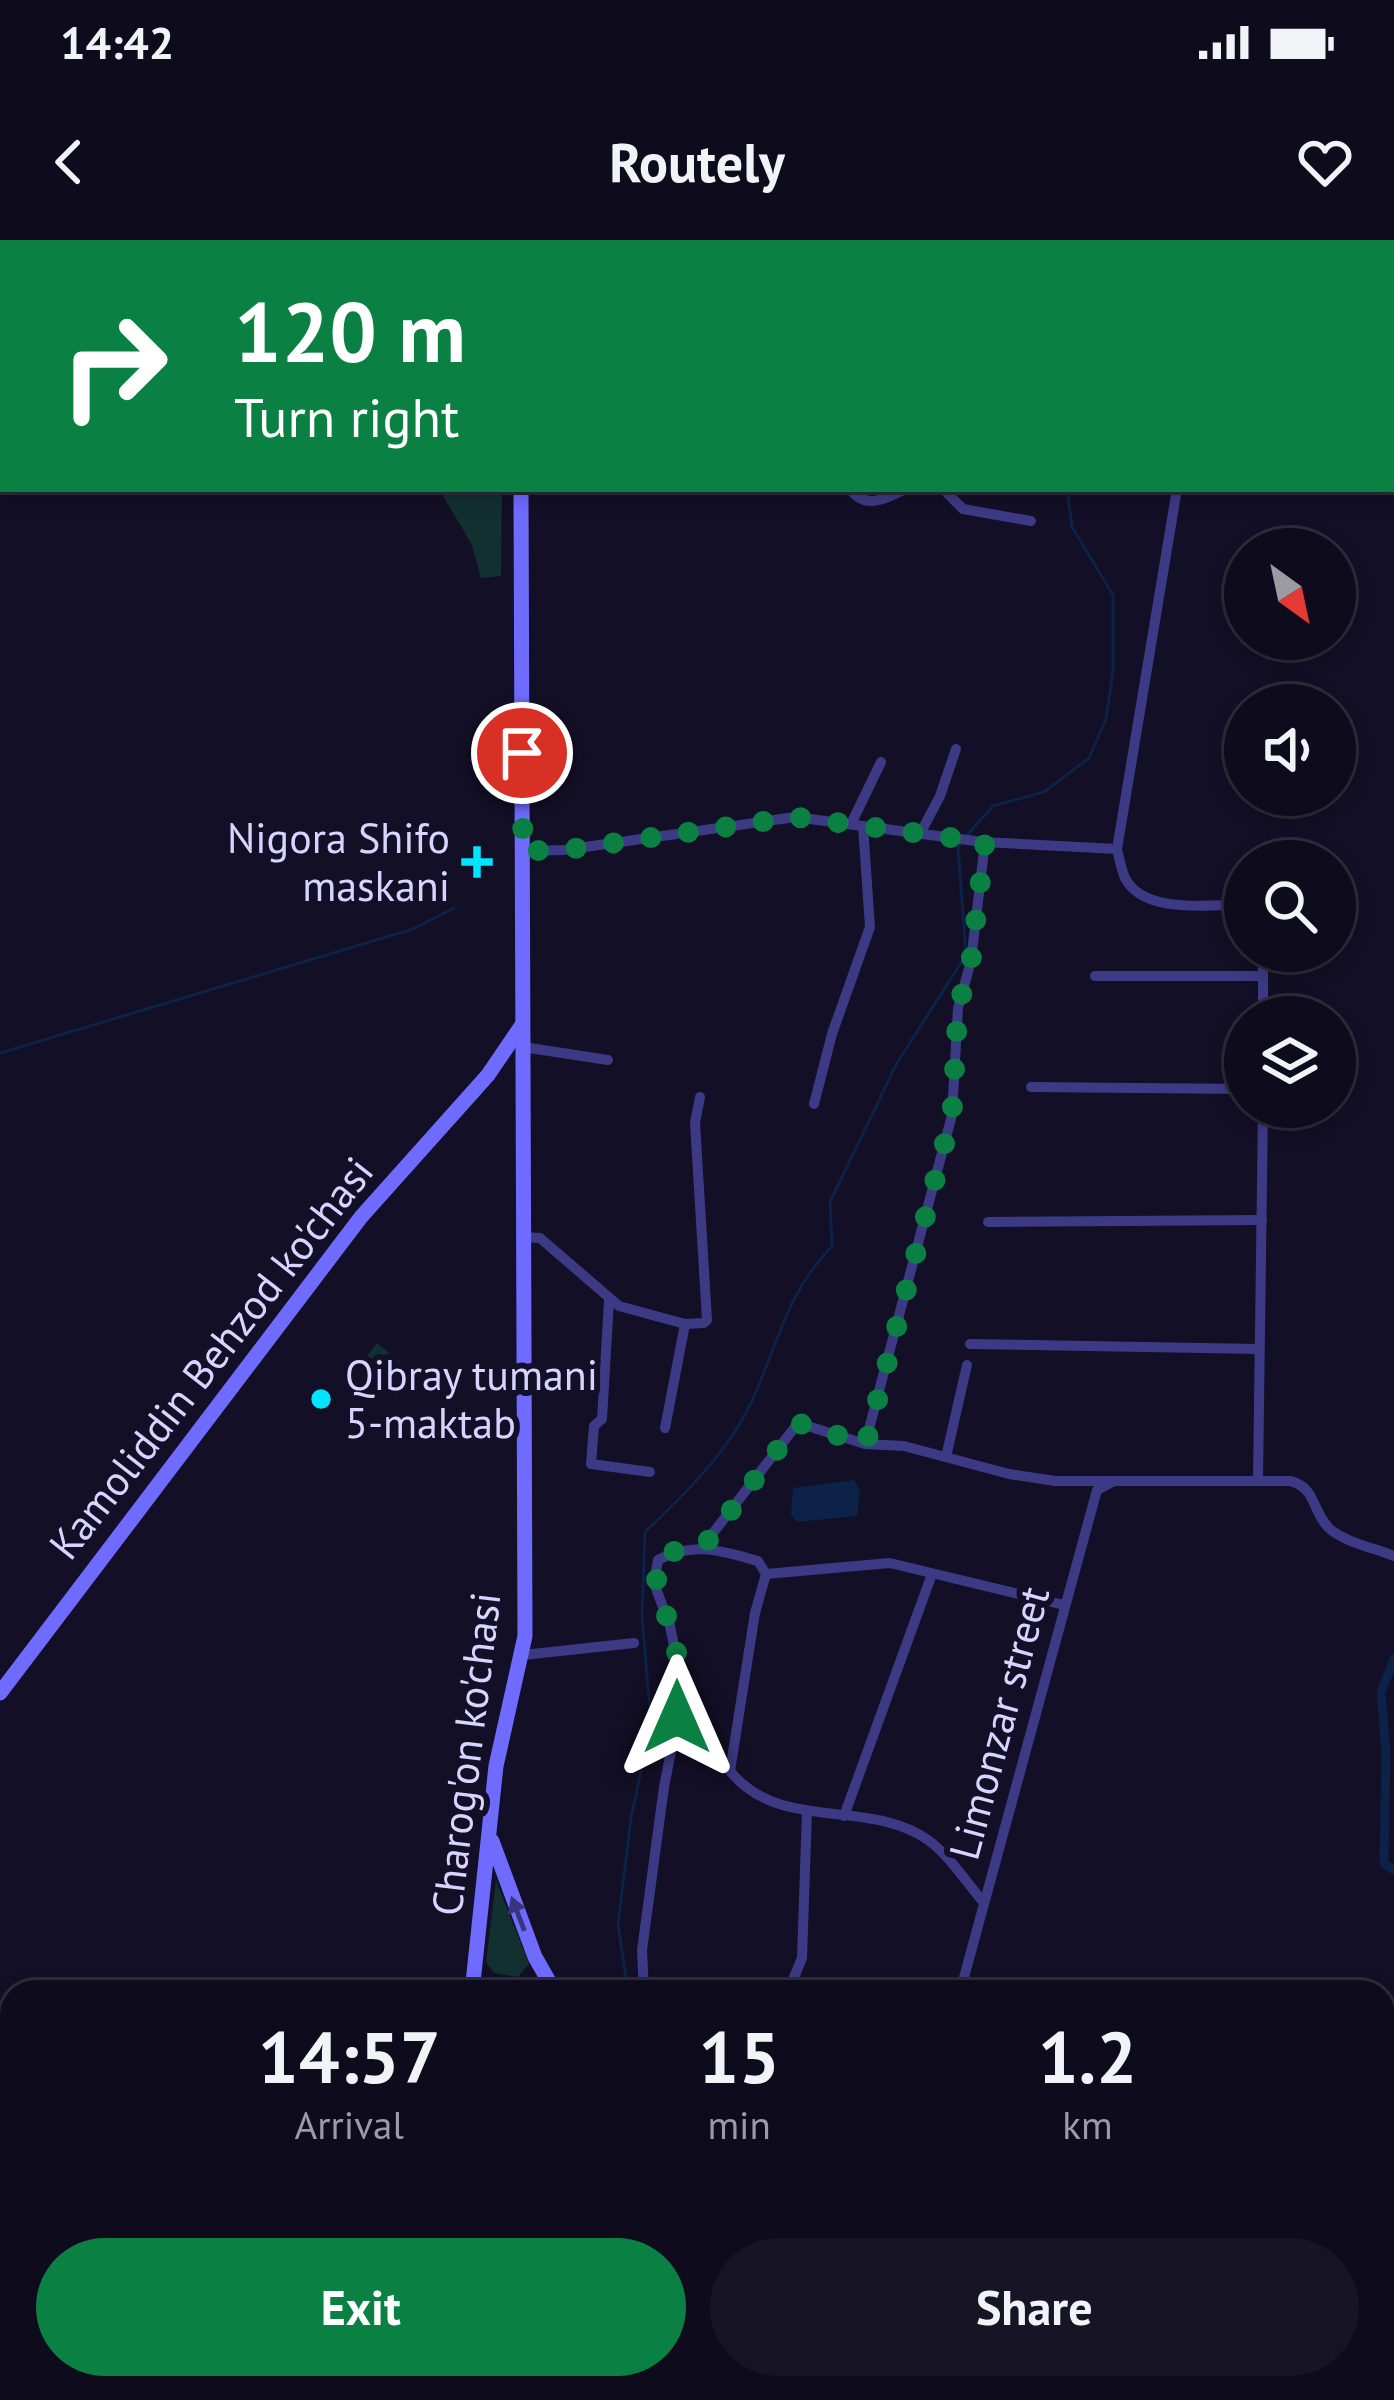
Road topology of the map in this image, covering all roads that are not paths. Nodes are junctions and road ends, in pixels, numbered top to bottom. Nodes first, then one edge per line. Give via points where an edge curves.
1 (521, 492) edge
2 (853, 492) edge
3 (900, 492) edge
4 (946, 492) edge
5 (1176, 492) edge
6 (1031, 521) dead end
7 (956, 749) dead end
8 (881, 762) dead end
9 (857, 825) junction
10 (920, 834) junction
11 (983, 842) junction
12 (1117, 849) junction
13 (523, 851) junction
14 (1224, 904) edge
15 (1263, 972) edge
16 (1095, 976) dead end
17 (1263, 976) junction
18 (1263, 996) edge
19 (522, 1024) junction
20 (523, 1047) junction
21 (608, 1060) dead end
22 (523, 1075) junction
23 (488, 1076) junction
24 (1031, 1087) dead end
25 (1224, 1089) edge
26 (700, 1097) dead end
27 (814, 1104) dead end
28 (1263, 1128) edge
29 (1262, 1220) junction
30 (988, 1222) dead end
31 (526, 1237) junction
32 (609, 1301) junction
33 (685, 1324) junction
34 (970, 1343) dead end
35 (1259, 1349) junction
36 (967, 1365) dead end
37 (664, 1428) dead end
38 (866, 1444) junction
39 (946, 1457) junction
40 (650, 1472) dead end
41 (1114, 1480) junction
42 (1258, 1480) junction
43 (704, 1546) junction
44 (1394, 1556) edge
45 (766, 1574) junction
46 (932, 1574) junction
47 (1064, 1604) junction
48 (634, 1642) dead end
49 (524, 1655) junction
50 (0, 1693) edge
51 (807, 1811) junction
52 (844, 1816) junction
53 (490, 1832) junction
54 (984, 1903) junction
55 (474, 1980) edge
56 (548, 1980) edge
57 (644, 1980) edge
58 (793, 1980) edge
59 (963, 1980) edge

1 - 13 main road, Charog'on ko'chasi
2 - 3 street via 872,501
4 - 6 street via 963,509
5 - 12 street
7 - 10 street
8 - 9 street
9 - 10 street
9 - 13 street via 795,817
9 - 27 street via 869,927
10 - 11 street
11 - 12 street
11 - 38 street via 958,1008 952,1115
12 - 14 street via 1125,880 1142,896
13 - 19 main road, Charog'on ko'chasi
15 - 17 street
16 - 17 street
17 - 18 street
19 - 20 main road, Charog'on ko'chasi
19 - 23 main road, Kamoliddin Behzod ko'chasi
20 - 21 street
20 - 22 main road, Charog'on ko'chasi
22 - 23 main road
22 - 31 main road, Charog'on ko'chasi
23 - 50 main road, Kamoliddin Behzod ko'chasi via 361,1217
24 - 25 street
26 - 33 street via 707,1320
28 - 29 street
29 - 30 street
29 - 35 street
31 - 32 street via 540,1238
31 - 49 main road, Charog'on ko'chasi
32 - 33 street
32 - 40 street via 591,1464
33 - 37 street
34 - 35 street
35 - 42 street
36 - 39 street
38 - 39 street
38 - 43 street via 798,1423
39 - 41 street via 1055,1481
41 - 42 street
41 - 47 street, Limonzar street via 1097,1490
42 - 44 street via 1302,1484 1329,1528
43 - 45 street via 758,1561
43 - 57 street via 658,1560 654,1583 682,1690
45 - 46 street via 890,1563
45 - 51 street via 730,1771 759,1796
46 - 47 street
46 - 52 street
47 - 54 street, Limonzar street
48 - 49 street
49 - 53 main road, Charog'on ko'chasi via 496,1766
51 - 52 street
51 - 58 street via 802,1958
52 - 54 street via 898,1825 929,1840
53 - 55 main road, Charog'on ko'chasi
56 -> 53 main road
54 - 59 street, Limonzar street

